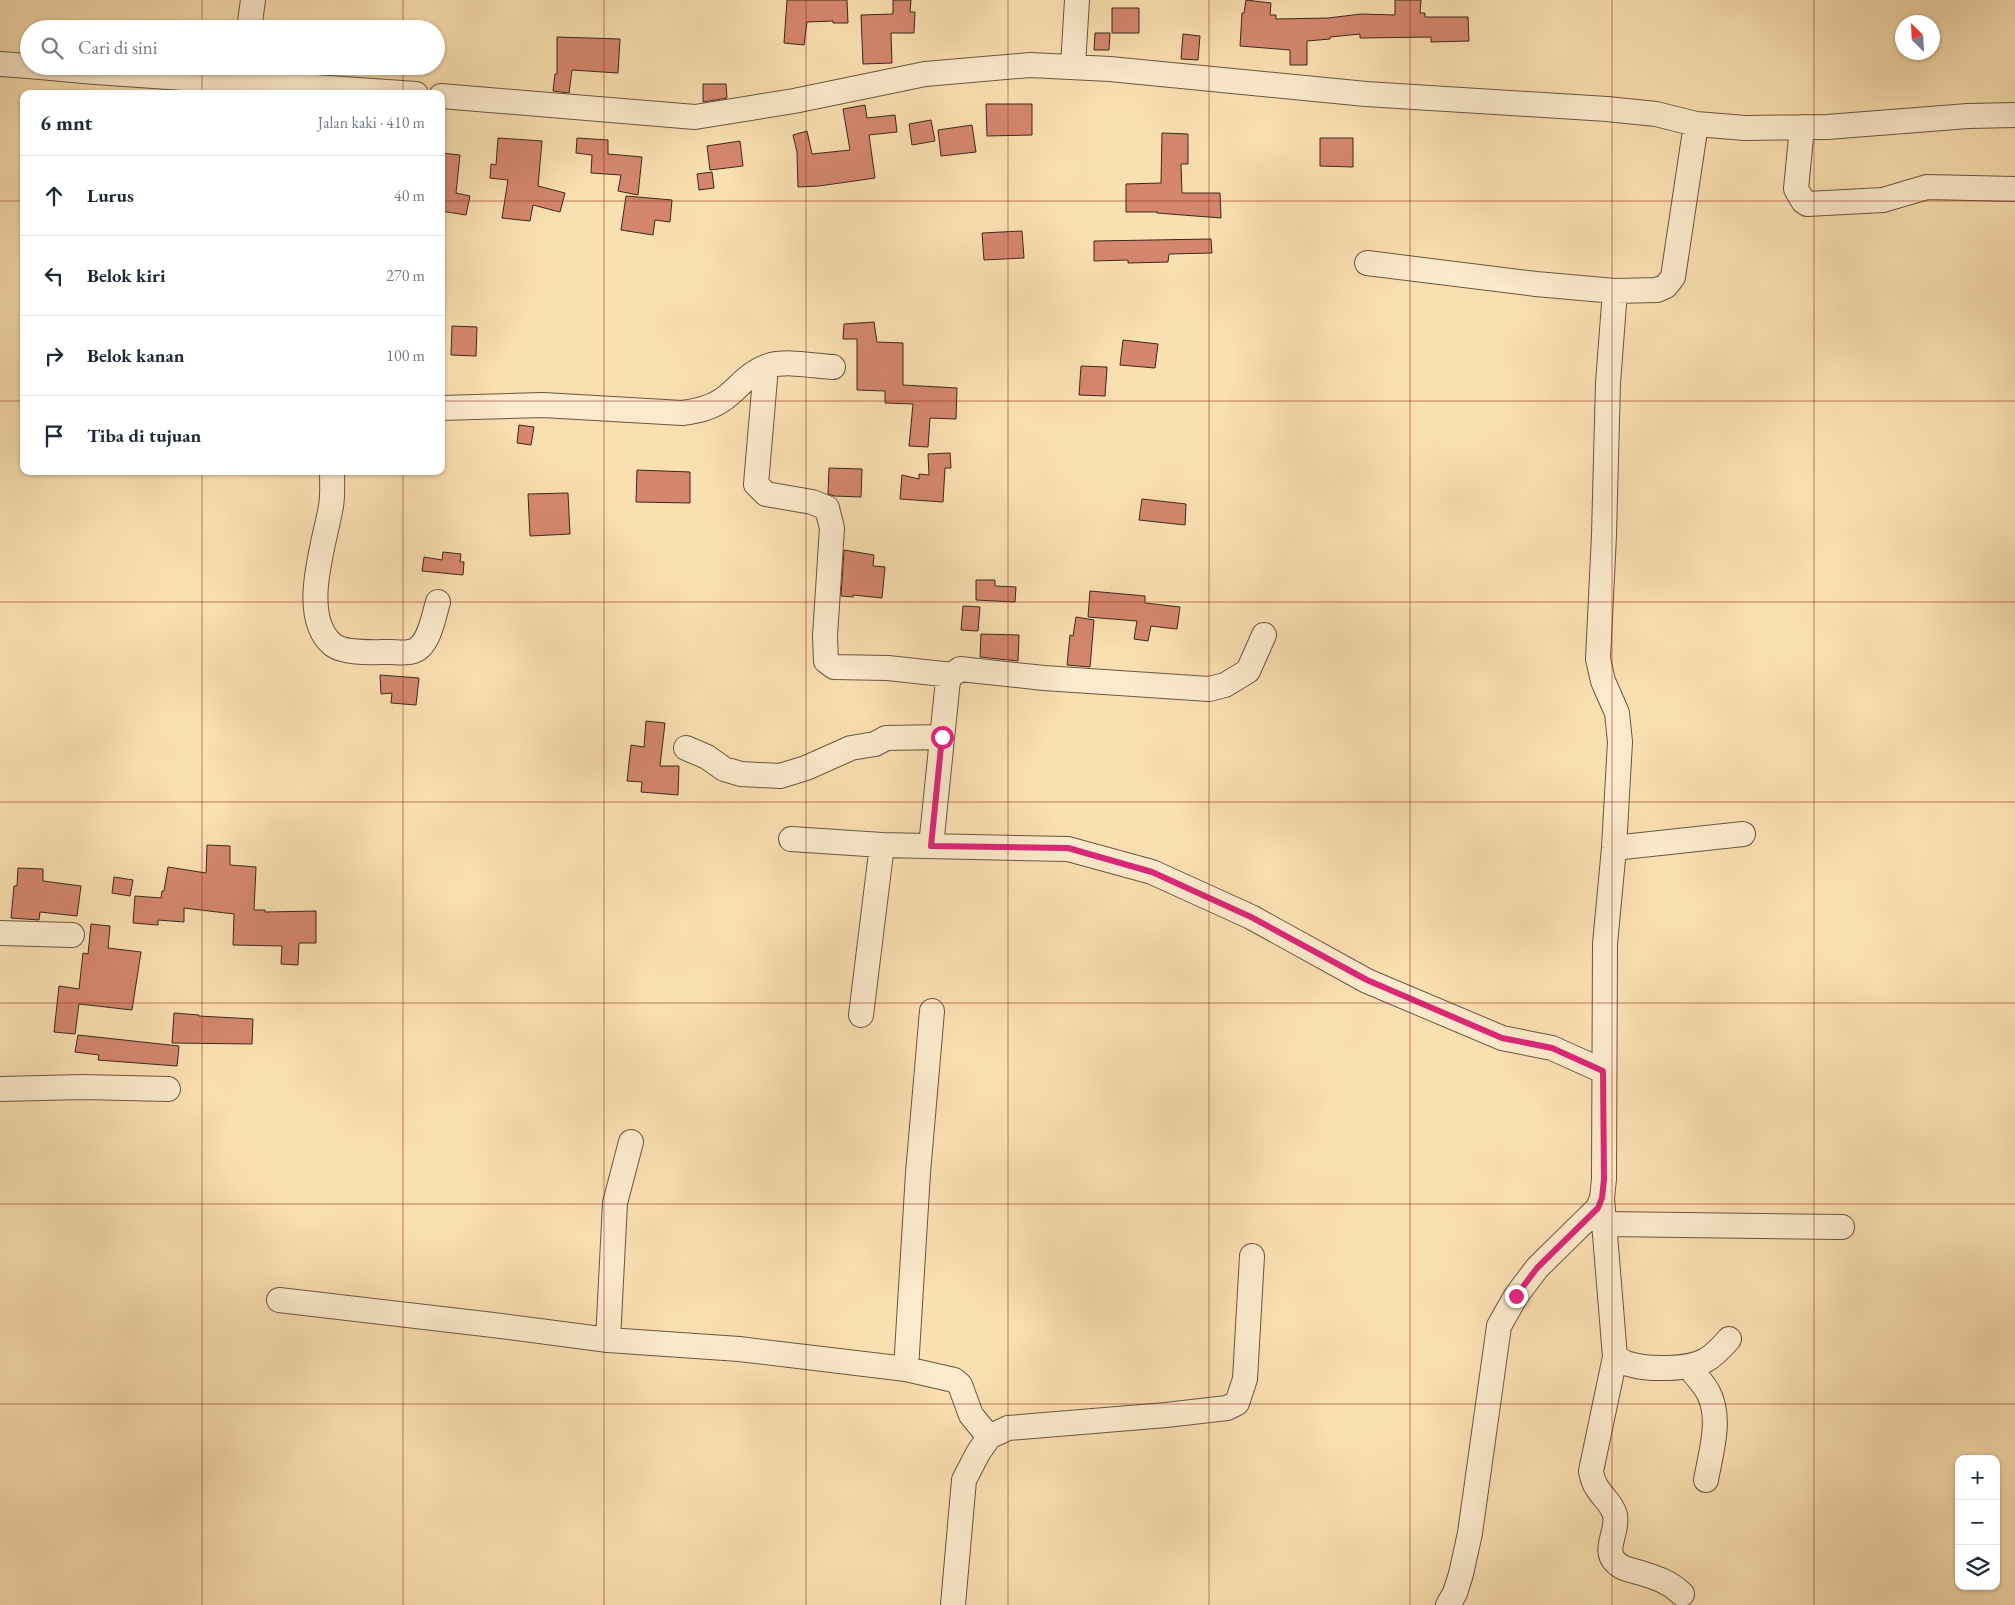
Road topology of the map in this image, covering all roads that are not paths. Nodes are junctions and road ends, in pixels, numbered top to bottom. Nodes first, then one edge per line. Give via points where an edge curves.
1 (253, 0) edge
2 (1077, 0) edge
3 (250, 20) edge
4 (0, 64) edge
5 (20, 65) edge
6 (1073, 66) junction
7 (248, 75) edge
8 (332, 90) edge
9 (445, 96) edge
10 (2015, 115) edge
11 (1696, 124) junction
12 (1802, 127) junction
13 (2015, 189) edge
14 (1368, 263) dead end
15 (1615, 291) junction
16 (766, 366) junction
17 (833, 367) dead end
18 (445, 408) edge
19 (332, 475) edge
20 (438, 602) dead end
21 (1264, 635) dead end
22 (952, 674) junction
23 (942, 737) junction
24 (686, 748) dead end
25 (1742, 834) dead end
26 (791, 839) dead end
27 (882, 845) junction
28 (931, 846) junction
29 (1614, 848) junction
30 (0, 933) edge
31 (72, 936) dead end
32 (932, 1011) dead end
33 (861, 1015) dead end
34 (1603, 1071) junction
35 (0, 1089) edge
36 (168, 1089) dead end
37 (631, 1142) dead end
38 (1602, 1198) junction
39 (1605, 1224) junction
40 (1842, 1227) dead end
41 (1252, 1256) dead end
42 (279, 1300) dead end
43 (1729, 1339) dead end
44 (608, 1340) junction
45 (1615, 1357) junction
46 (1689, 1366) junction
47 (906, 1369) junction
48 (989, 1437) junction
49 (1706, 1480) dead end
50 (1682, 1594) dead end
51 (953, 1605) edge
52 (1448, 1605) edge

1 - 3 street
2 - 6 street
4 - 5 street
6 - 9 street via 1030,64 925,74 695,117
6 - 11 street via 1366,94 1607,109 1656,114
7 - 8 street
10 - 12 street
11 - 12 street
11 - 15 street via 1673,278 1657,290
12 - 13 street via 1796,189 1807,204 1883,200 1926,187
14 - 15 street
15 - 29 street via 1608,383 1598,659 1602,681 1620,727
16 - 17 street
16 - 18 street via 753,372 723,400 702,410 688,412 543,405
16 - 22 street via 756,484 766,494 827,508 832,528 826,661 834,667
19 - 20 street via 332,503 317,577 316,611 322,630 334,646 353,651 411,652 427,637
21 - 22 street via 1248,671 1225,685 1208,689 960,669
22 - 23 street via 948,680
23 - 24 street via 886,738 780,776 724,770 707,757
23 - 28 street
25 - 29 street
26 - 27 street
27 - 28 street
27 - 33 street
28 - 34 street via 1068,848 1152,872 1251,917 1367,980 1502,1038 1552,1048
29 - 34 street via 1605,944
30 - 31 street
32 - 47 street
34 - 38 street
35 - 36 street
37 - 44 street via 616,1203
38 - 39 street
38 - 52 street via 1589,1218 1537,1268 1499,1326 1470,1533 1461,1574
39 - 40 street
39 - 45 street
41 - 48 street via 1245,1379 1237,1403 1227,1408 1166,1415 1008,1428
42 - 44 street
43 - 46 street via 1705,1361
44 - 47 street via 739,1349
45 - 46 street via 1640,1366
45 - 50 street via 1591,1471 1596,1486 1614,1513 1616,1528 1610,1551 1615,1562 1624,1568 1662,1579
46 - 49 street via 1708,1392 1714,1410 1715,1430
47 - 48 street via 954,1380 960,1385 971,1415
48 - 51 street via 964,1480

